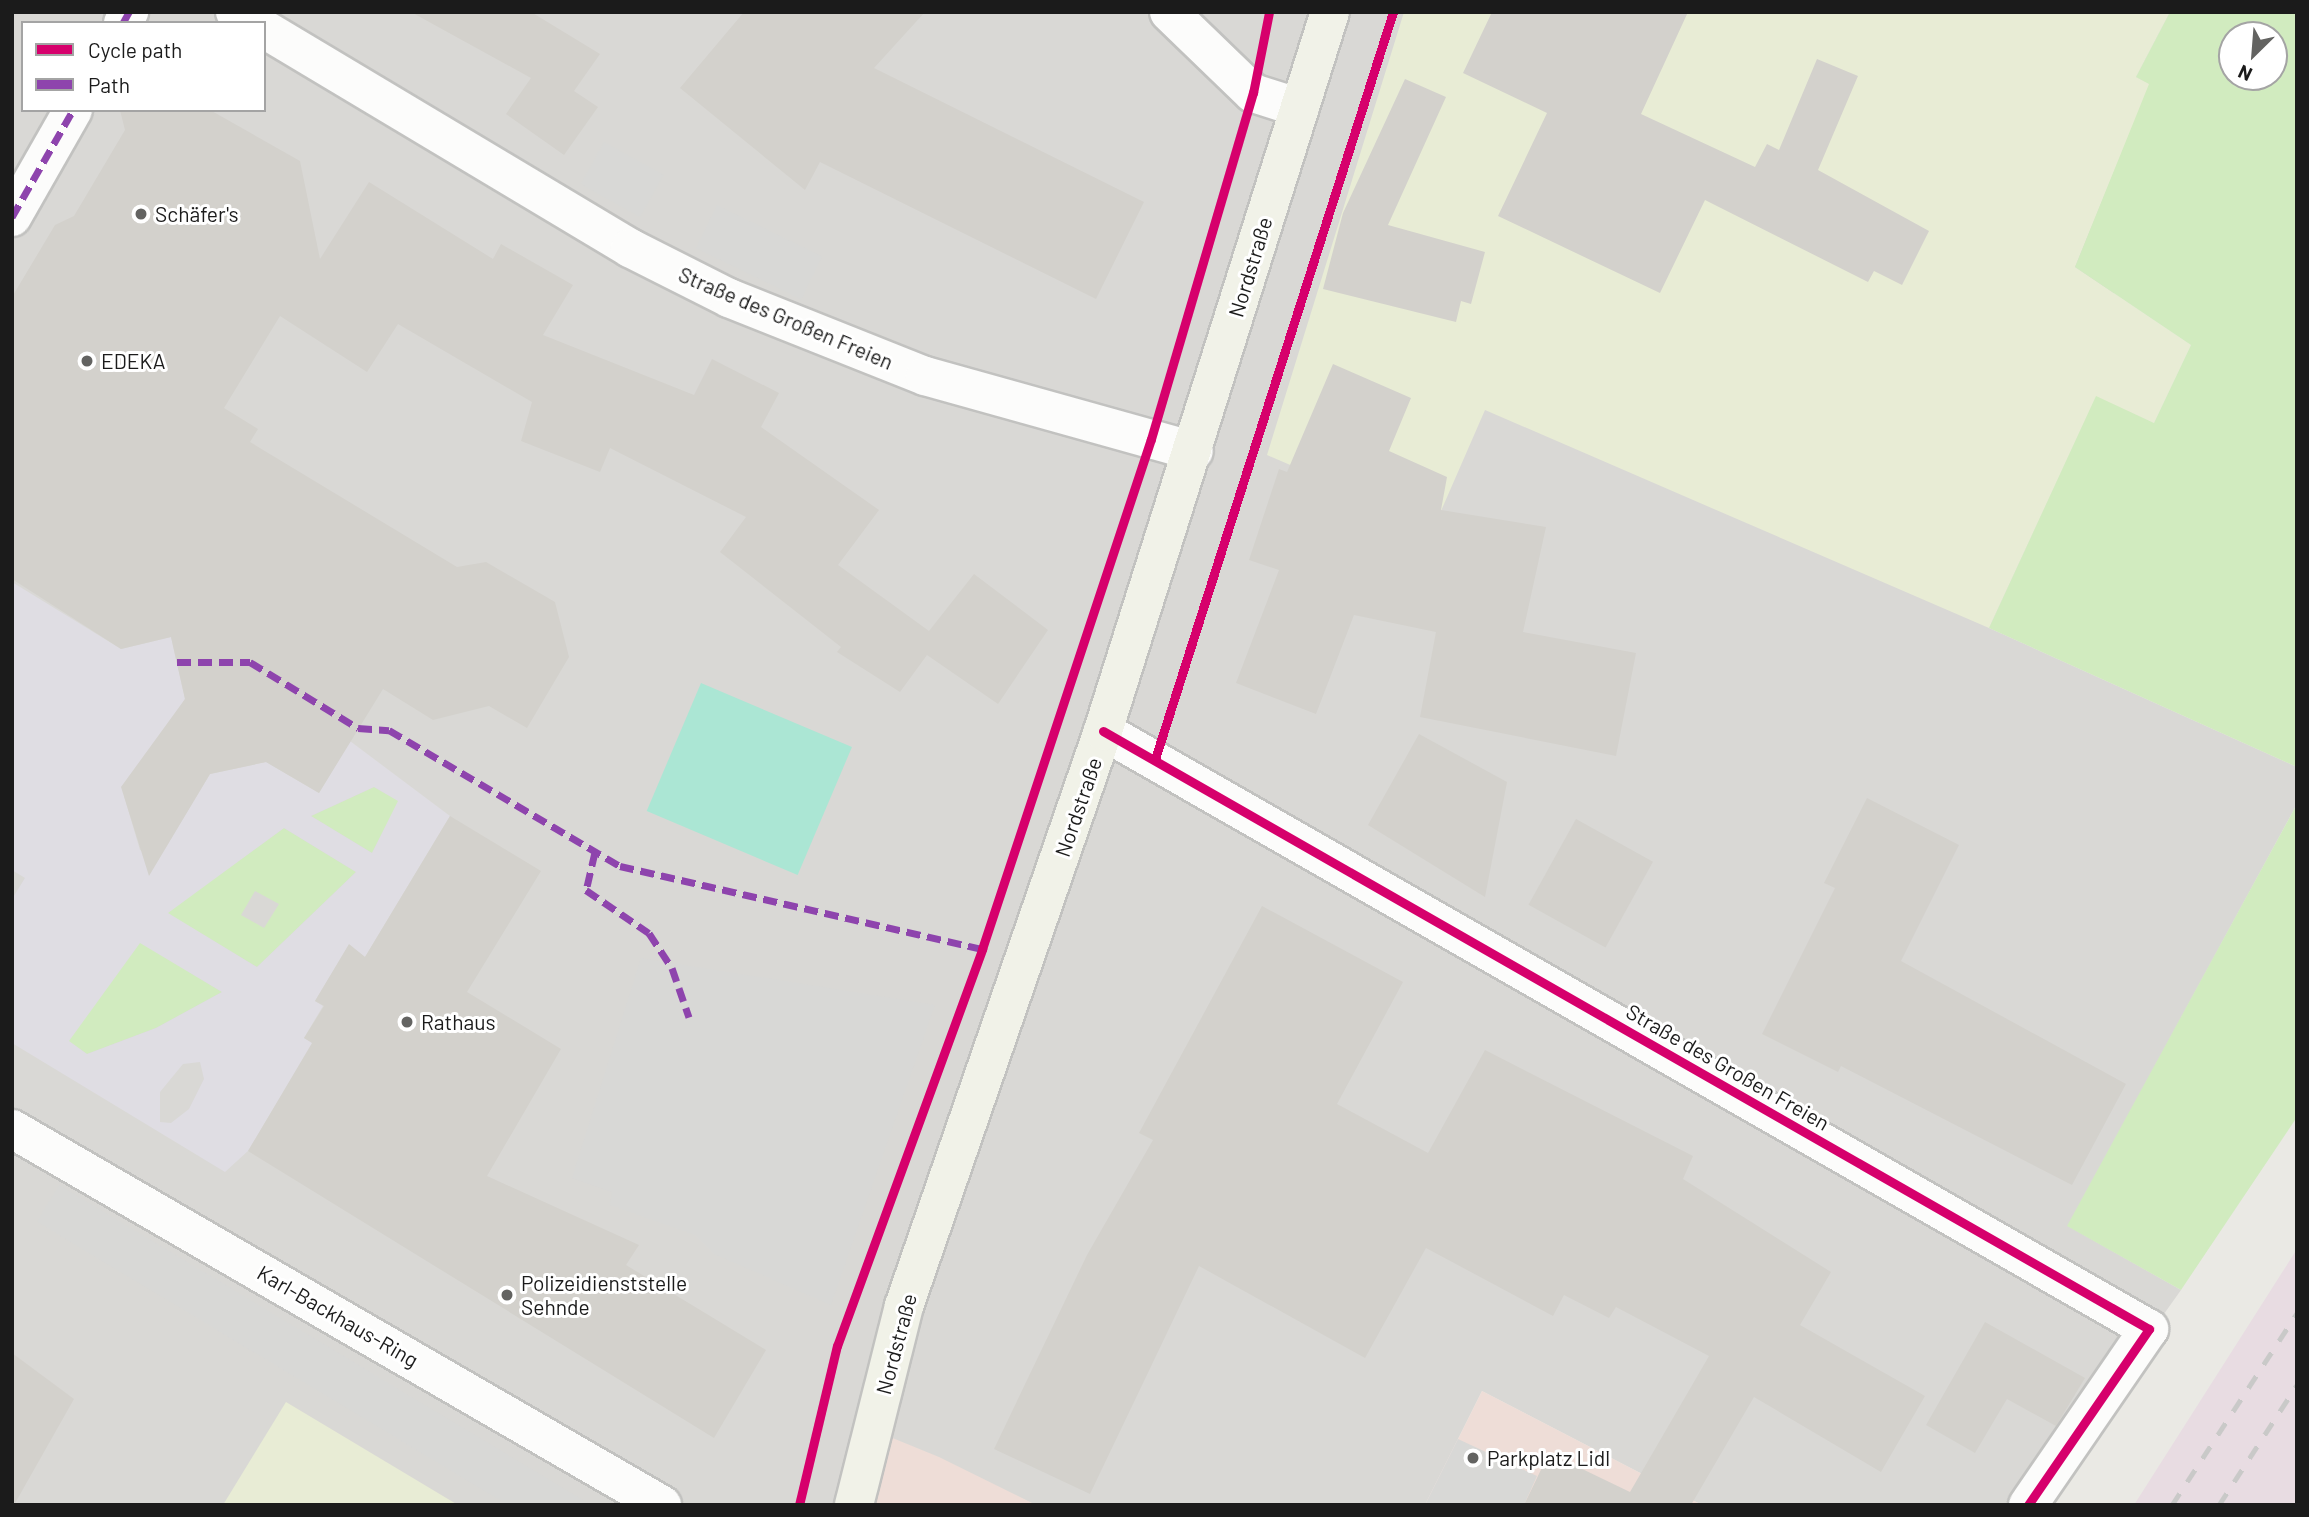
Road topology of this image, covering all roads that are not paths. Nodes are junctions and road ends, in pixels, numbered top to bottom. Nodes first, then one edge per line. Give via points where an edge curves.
1 (1169, 12) edge
2 (1330, 12) edge
3 (266, 30) edge
4 (1300, 108) junction
5 (72, 112) edge
6 (12, 218) edge
7 (1194, 451) junction
8 (1103, 731) junction
9 (12, 1129) edge
10 (662, 1505) edge
11 (854, 1505) edge
12 (2028, 1505) edge

1 - 4 street via 1253,93
2 - 4 main road, Nordstraße
3 - 7 street, Straße des Großen Freien via 630,248 729,299 925,376
4 - 7 main road, Nordstraße
5 - 6 street
7 - 8 main road, Nordstraße
8 - 11 main road, Nordstraße via 904,1306
8 - 12 street, Straße des Großen Freien via 2149,1329
9 - 10 street, Karl-Backhaus-Ring

